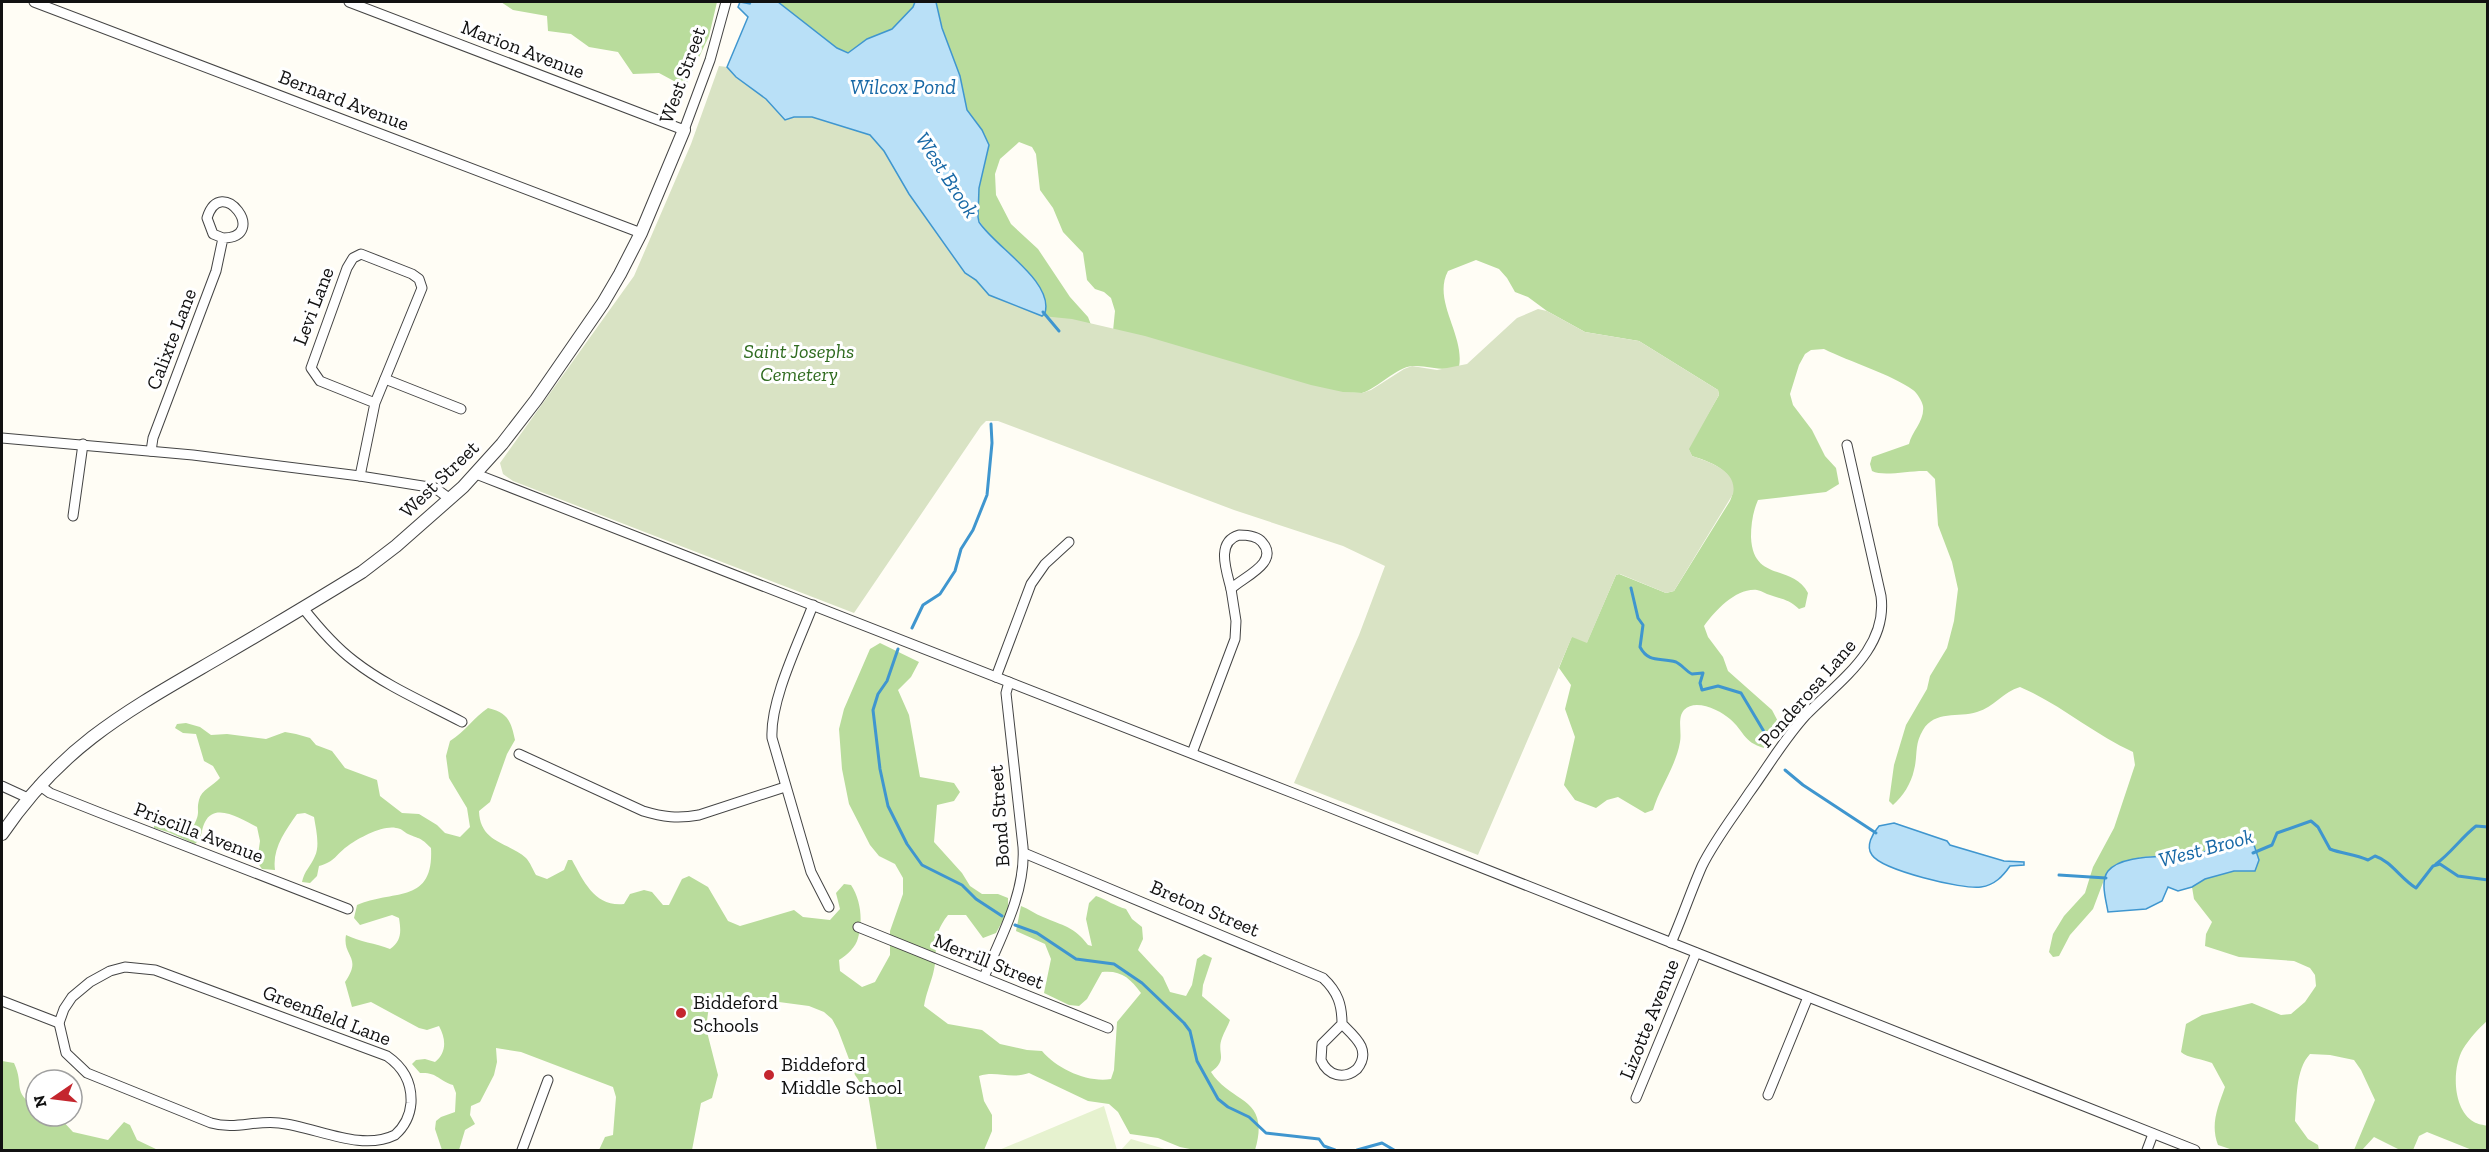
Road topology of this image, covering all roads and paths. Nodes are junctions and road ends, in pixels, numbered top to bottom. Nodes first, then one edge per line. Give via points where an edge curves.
1 (34, 2) edge
2 (349, 2) edge
3 (726, 2) edge
4 (684, 129) junction
5 (641, 233) junction
6 (223, 238) dead end
7 (385, 379) junction
8 (375, 403) junction
9 (461, 409) dead end
10 (2, 438) edge
11 (83, 444) junction
12 (1847, 445) dead end
13 (151, 451) junction
14 (476, 474) junction
15 (360, 476) junction
16 (450, 499) junction
17 (73, 516) dead end
18 (1069, 542) dead end
19 (1231, 589) junction
20 (813, 605) junction
21 (303, 608) junction
22 (996, 677) junction
23 (1009, 682) junction
24 (462, 722) dead end
25 (1192, 753) junction
26 (519, 754) dead end
27 (39, 785) junction
28 (2, 786) edge
29 (786, 787) junction
30 (28, 798) junction
31 (2, 834) edge
32 (1024, 853) junction
33 (829, 907) dead end
34 (348, 909) dead end
35 (858, 927) dead end
36 (1671, 943) junction
37 (1696, 953) junction
38 (984, 977) junction
39 (1808, 998) junction
40 (2, 1000) edge
41 (59, 1023) junction
42 (1342, 1024) junction
43 (1108, 1029) dead end
44 (548, 1080) dead end
45 (1768, 1095) dead end
46 (1636, 1098) dead end
47 (2153, 1134) junction
48 (522, 1150) edge
49 (2147, 1150) edge
50 (2195, 1150) edge

1 - 5 street, Bernard Avenue
2 - 4 street, Marion Avenue
3 - 4 street, West Street via 710,60
4 - 5 street, West Street
5 - 14 street, West Street via 590,322
6 - 13 street, Calixte Lane via 216,271
7 - 8 street
7 - 8 street, Levi Lane via 420,297 420,281 412,274 361,254 347,268 311,368 317,378
7 - 9 street
8 - 15 street
10 - 11 street
11 - 13 street
11 - 17 street
12 - 36 street, Ponderosa Lane via 1881,596 1878,632 1856,666 1795,728 1722,833 1702,866
13 - 15 street
14 - 16 street, West Street
14 - 20 street
15 - 16 street via 435,488
16 - 21 street, West Street via 362,572
18 - 22 street via 1045,564 1031,584
19 - 19 street via 1264,562 1266,549 1257,538 1236,536 1227,544 1224,565
19 - 25 street via 1235,639
20 - 22 street
20 - 29 street via 772,722 773,747
21 - 24 street via 353,661
21 - 27 street, West Street via 124,713 68,755
22 - 23 street
23 - 25 street
23 - 32 street, Bond Street via 1006,693
25 - 36 street
26 - 29 street via 644,811 674,818
27 - 30 street, West Street
27 - 34 street, Priscilla Avenue via 50,793
28 - 30 street
29 - 33 street via 814,882
30 - 31 street, West Street
32 - 38 street, Bond Street via 1016,897
32 - 42 street, Breton Street via 1318,975 1335,990
35 - 38 street, Merrill Street
36 - 37 street
37 - 39 street
37 - 46 street, Lizotte Avenue
38 - 43 street, Merrill Street
39 - 45 street
39 - 47 street
40 - 41 street
41 - 41 street, Greenfield Lane via 72,997 103,974 124,967 155,970 387,1056 408,1080 410,1112 392,1138 361,1149 287,1124 219,1125 87,1072 66,1053
42 - 42 street via 1326,1040 1320,1055 1327,1070 1342,1076 1357,1069 1363,1054 1361,1043
44 - 48 street
47 - 49 street
47 - 50 street

